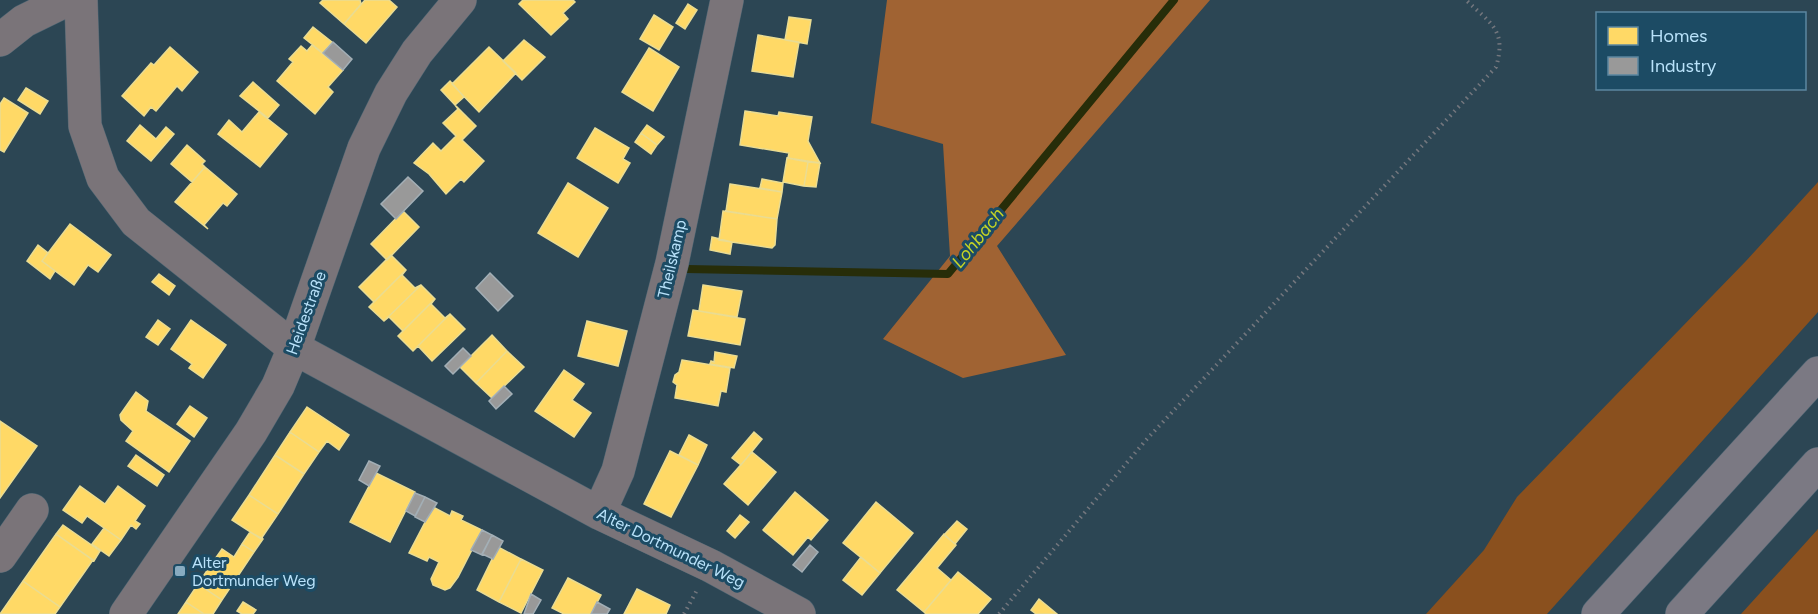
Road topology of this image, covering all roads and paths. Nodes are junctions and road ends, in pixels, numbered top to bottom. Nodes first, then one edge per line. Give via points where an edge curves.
1 (68, 0) edge
2 (81, 0) edge
3 (460, 0) edge
4 (727, 0) edge
5 (1466, 0) edge
6 (0, 40) edge
7 (294, 348) junction
8 (1818, 373) edge
9 (1818, 464) edge
10 (32, 510) dead end
11 (599, 513) junction
12 (0, 556) edge
13 (700, 584) dead end
14 (126, 614) edge
15 (684, 614) edge
16 (799, 614) edge
17 (999, 614) edge
18 (1598, 614) edge
19 (1682, 614) edge

1 - 6 street via 24,21
2 - 7 street, Alter Dortmunder Weg via 85,126 103,178 136,222
3 - 7 street, Heidestraße via 417,52 369,139
4 - 11 street, Theilskamp via 672,263 618,471
5 - 17 path via 1495,28 1502,47 1496,67 1146,440
7 - 11 street, Alter Dortmunder Weg
7 - 14 street, Heidestraße via 278,386 251,432
8 - 18 highway
9 - 19 highway
10 - 12 street
11 - 16 street, Alter Dortmunder Weg via 711,566
13 - 15 path

